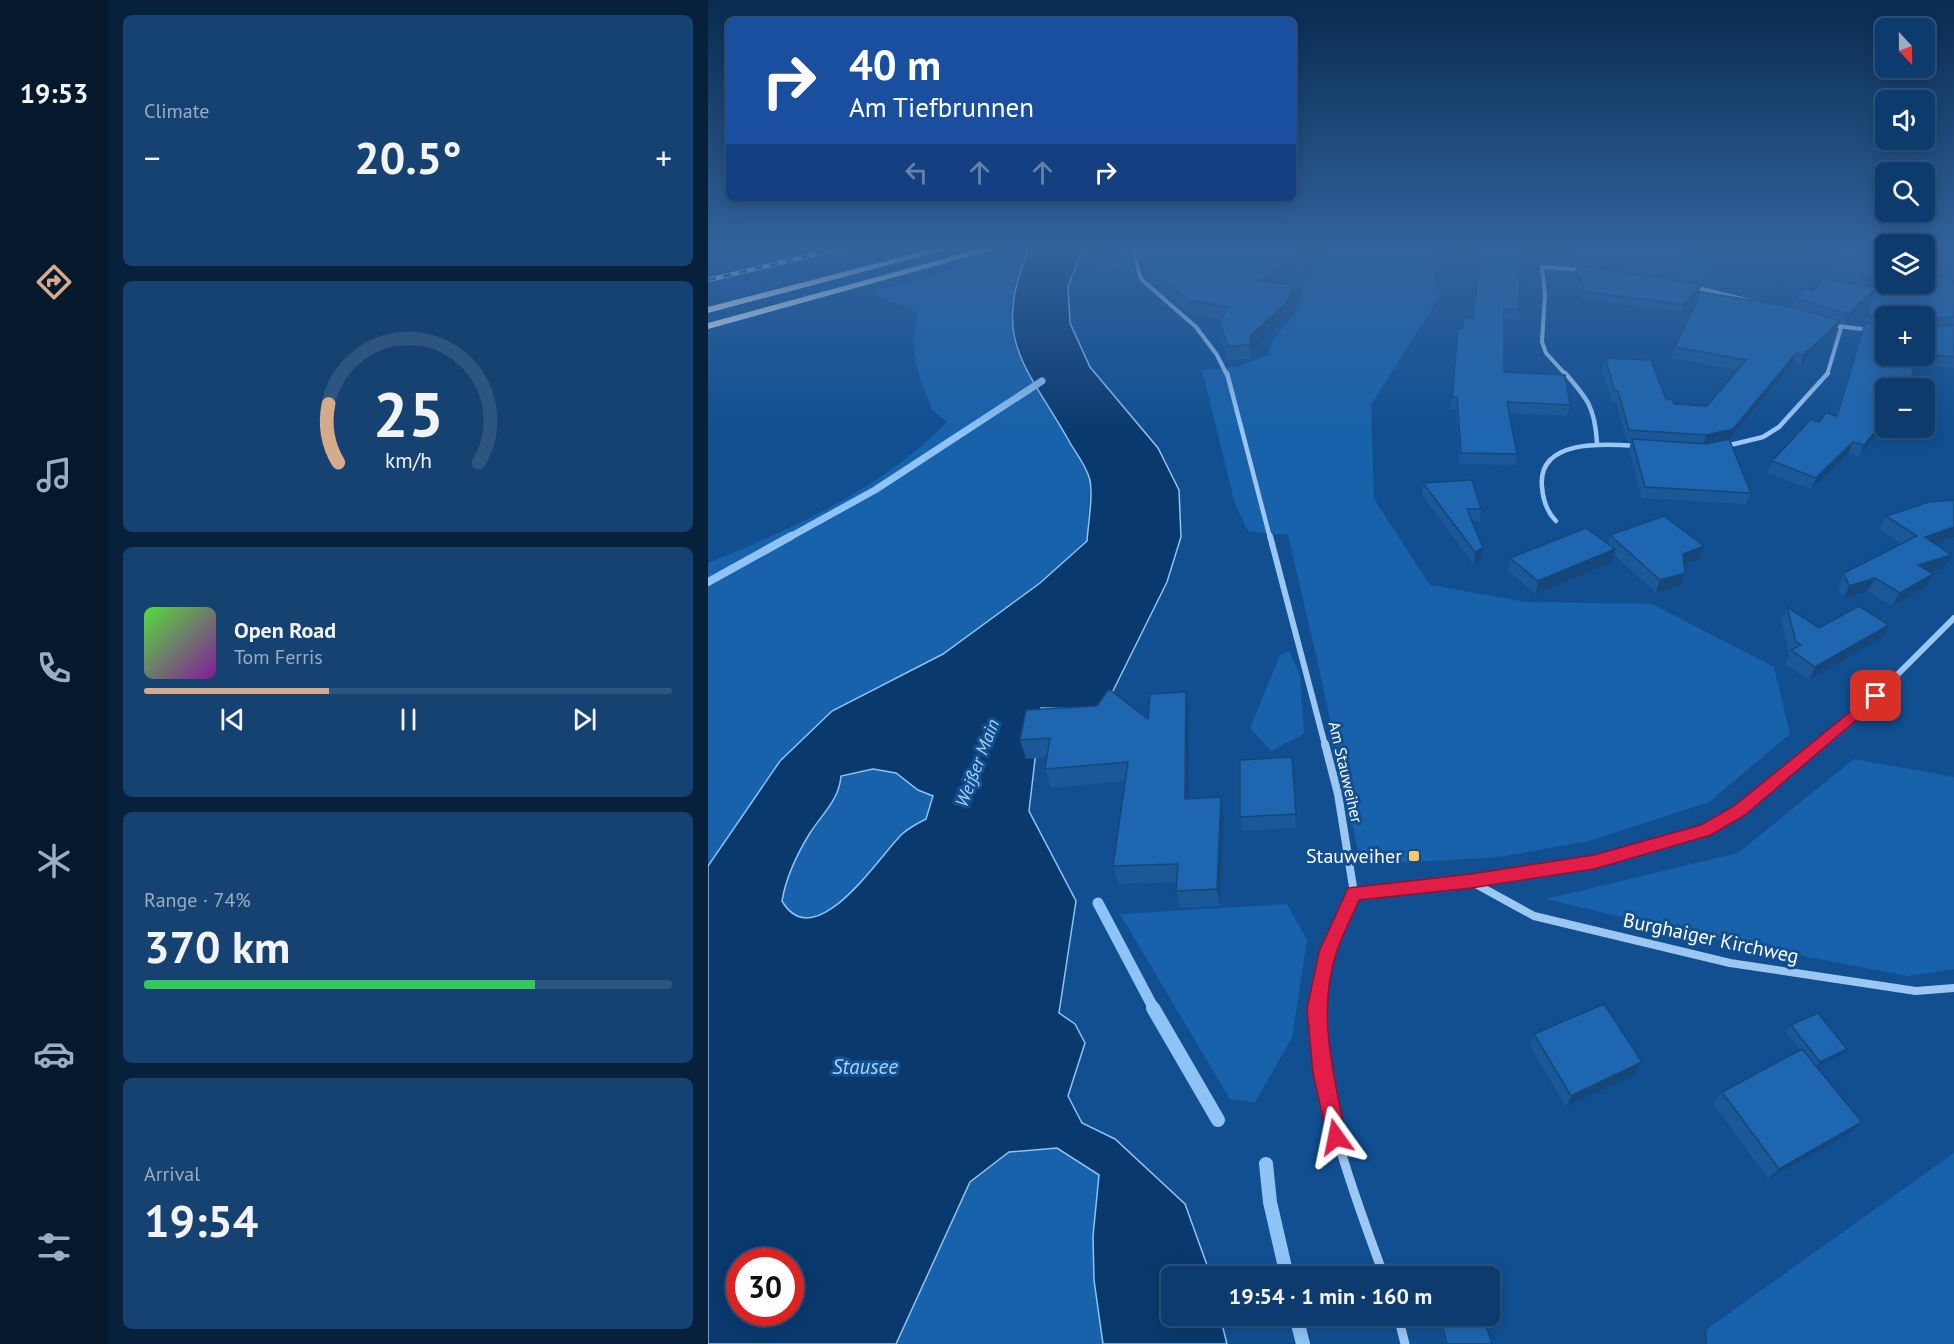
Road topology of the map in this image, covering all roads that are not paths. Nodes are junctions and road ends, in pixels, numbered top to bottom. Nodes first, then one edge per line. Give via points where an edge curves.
1 (769, 309) edge
2 (1175, 309) edge
3 (1544, 309) edge
4 (1822, 322) edge
5 (708, 326) edge
6 (1841, 328) junction
7 (1875, 331) edge
8 (1597, 443) junction
9 (1644, 447) edge
10 (1722, 447) edge
11 (1556, 521) dead end
12 (1954, 618) edge
13 (1471, 881) junction
14 (1354, 893) junction
15 (1954, 988) edge
16 (1380, 1266) edge
17 (1400, 1326) edge
18 (1405, 1344) edge

1 - 5 highway
2 - 14 street, Am Stauweiher via 1212,344 1226,370 1338,794
3 - 8 street via 1542,342 1546,353 1590,401
4 - 6 street
6 - 7 street
6 - 10 street via 1827,375 1779,427 1763,437
8 - 9 street
8 - 11 street via 1571,447 1552,456 1540,478 1547,512
12 - 13 street via 1861,711 1740,811 1706,830 1594,862
13 - 14 street
13 - 15 street, Burghaiger Kirchweg via 1534,916 1730,963 1916,991
14 - 16 street via 1328,952 1317,1009 1323,1073 1341,1158
17 - 18 street

